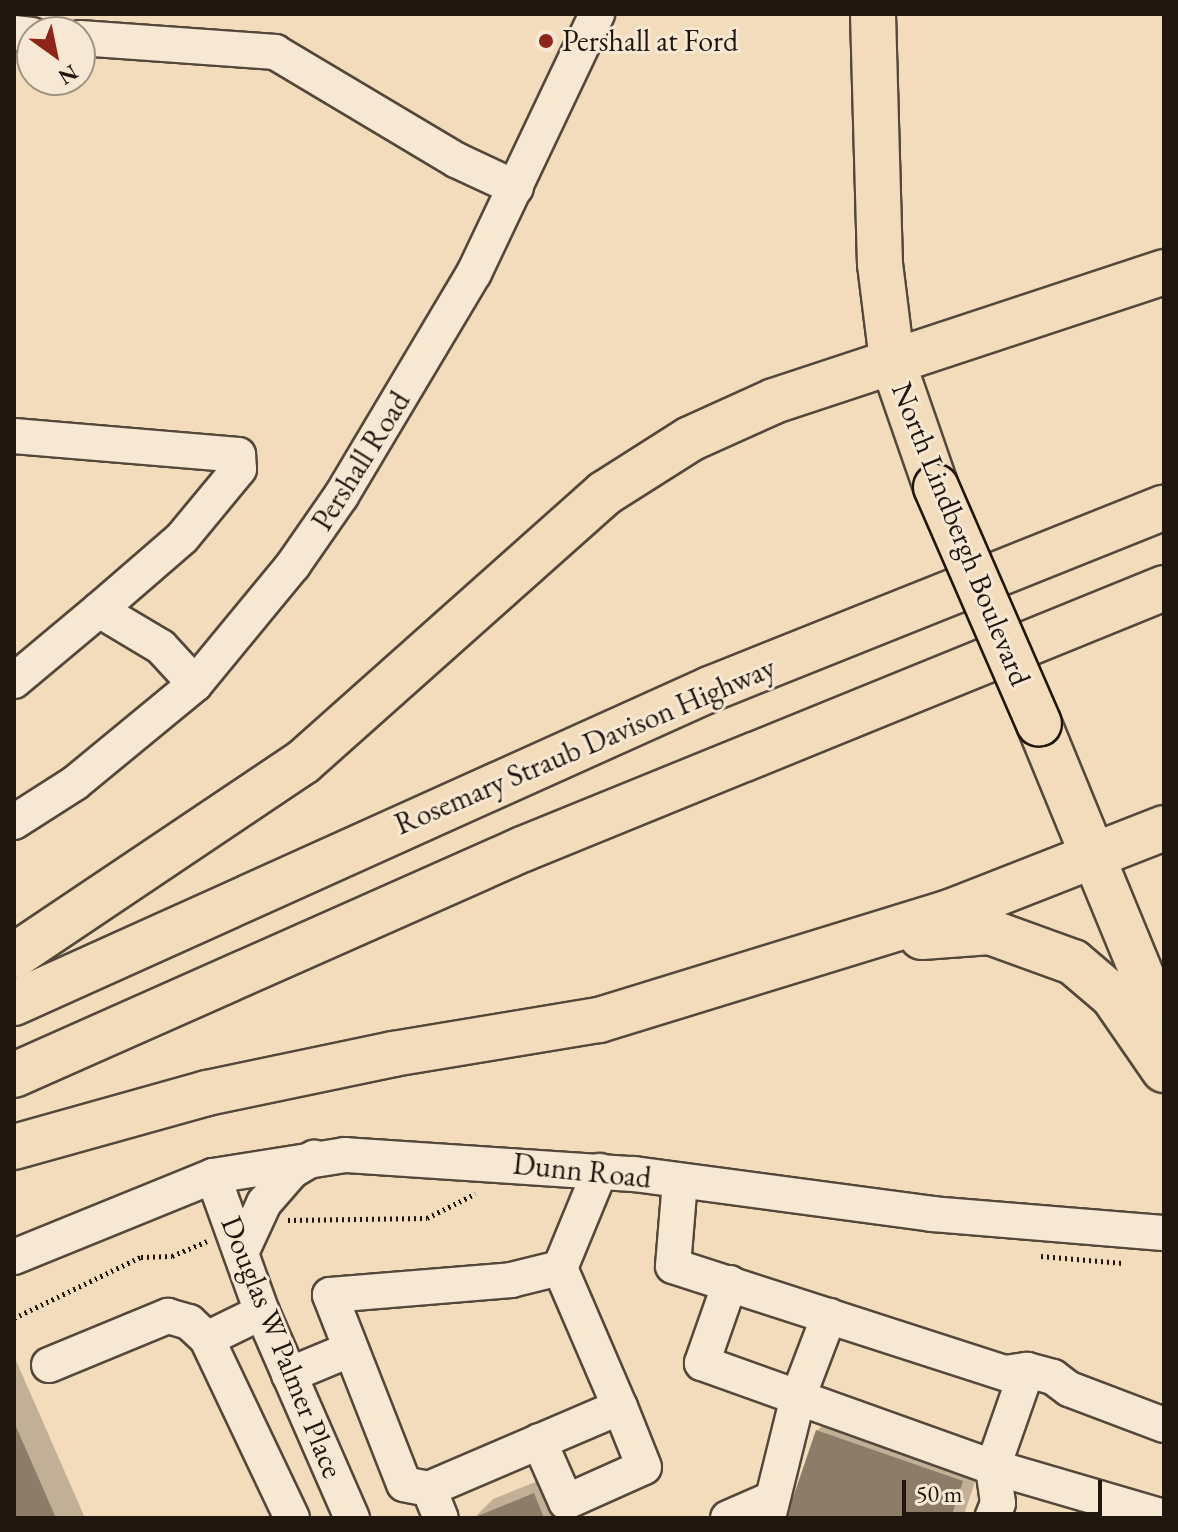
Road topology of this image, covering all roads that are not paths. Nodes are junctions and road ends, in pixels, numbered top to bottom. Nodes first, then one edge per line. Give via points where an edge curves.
1 (873, 14) edge
2 (590, 16) edge
3 (96, 39) edge
4 (516, 188) junction
5 (1164, 272) edge
6 (892, 360) junction
7 (14, 436) edge
8 (1164, 507) edge
9 (1164, 588) edge
10 (99, 610) junction
11 (14, 681) edge
12 (195, 684) junction
13 (14, 822) edge
14 (1164, 828) edge
15 (1092, 853) junction
16 (14, 956) edge
17 (763, 971) junction
18 (14, 1003) edge
19 (1164, 1028) edge
20 (1164, 1070) edge
21 (14, 1075) edge
22 (14, 1147) edge
23 (314, 1157) junction
24 (600, 1171) junction
25 (213, 1176) junction
26 (680, 1181) junction
27 (1164, 1233) edge
28 (241, 1253) junction
29 (14, 1257) edge
30 (560, 1268) junction
31 (730, 1283) junction
32 (262, 1312) junction
33 (829, 1316) junction
34 (207, 1339) junction
35 (349, 1350) junction
36 (49, 1365) dead end
37 (1027, 1370) junction
38 (289, 1375) junction
39 (798, 1397) junction
40 (620, 1407) junction
41 (1164, 1425) edge
42 (539, 1441) junction
43 (993, 1467) junction
44 (435, 1503) edge
45 (770, 1508) edge
46 (1164, 1517) edge
47 (292, 1518) edge
48 (352, 1518) edge
49 (728, 1518) edge
50 (992, 1518) edge

1 - 6 highway, North Lindbergh Boulevard via 880,264
2 - 4 street, Pershall Road
3 - 4 street via 275,52 456,160
4 - 12 street, Pershall Road via 474,273 341,496 246,626
5 - 6 highway
6 - 15 highway, North Lindbergh Boulevard, bridge via 936,487
6 - 16 highway via 774,401 690,439 605,493 303,762
7 - 10 street via 238,455 239,469 182,538
8 - 18 highway, Rosemary Straub Davison Highway via 710,689
9 - 21 highway via 523,849
10 - 11 street
10 - 12 street via 161,647
12 - 13 street, Pershall Road via 75,783
14 - 15 highway
15 - 17 highway via 950,912
15 - 19 main road, North Lindbergh Boulevard
17 - 20 highway via 944,932 990,932 1073,962 1113,996
17 - 22 highway via 599,1020 393,1054 207,1093
23 - 24 street, Dunn Road via 437,1157
23 - 25 street, Dunn Road
23 - 28 street via 292,1171 264,1203
24 - 26 street, Dunn Road
24 - 30 street
25 - 28 street, Douglas W Palmer Place
25 - 29 street, Dunn Road
26 - 27 street, Dunn Road via 1006,1222
26 - 31 street via 673,1266
28 - 32 street, Douglas W Palmer Place
30 - 35 street via 511,1280 330,1295
30 - 40 street
31 - 33 street
31 - 39 street via 702,1363
32 - 34 street
32 - 38 street, Douglas W Palmer Place
33 - 37 street via 1005,1373
33 - 39 street
34 - 36 street via 189,1322 168,1316
34 - 47 street
35 - 38 street
35 - 44 street via 404,1484
37 - 41 street
37 - 43 street
38 - 48 street, Douglas W Palmer Place
39 - 43 street
39 - 45 street
40 - 42 street
40 - 42 street via 644,1467 566,1502
42 - 44 street
43 - 46 street
43 - 50 street via 998,1503
45 - 49 street

